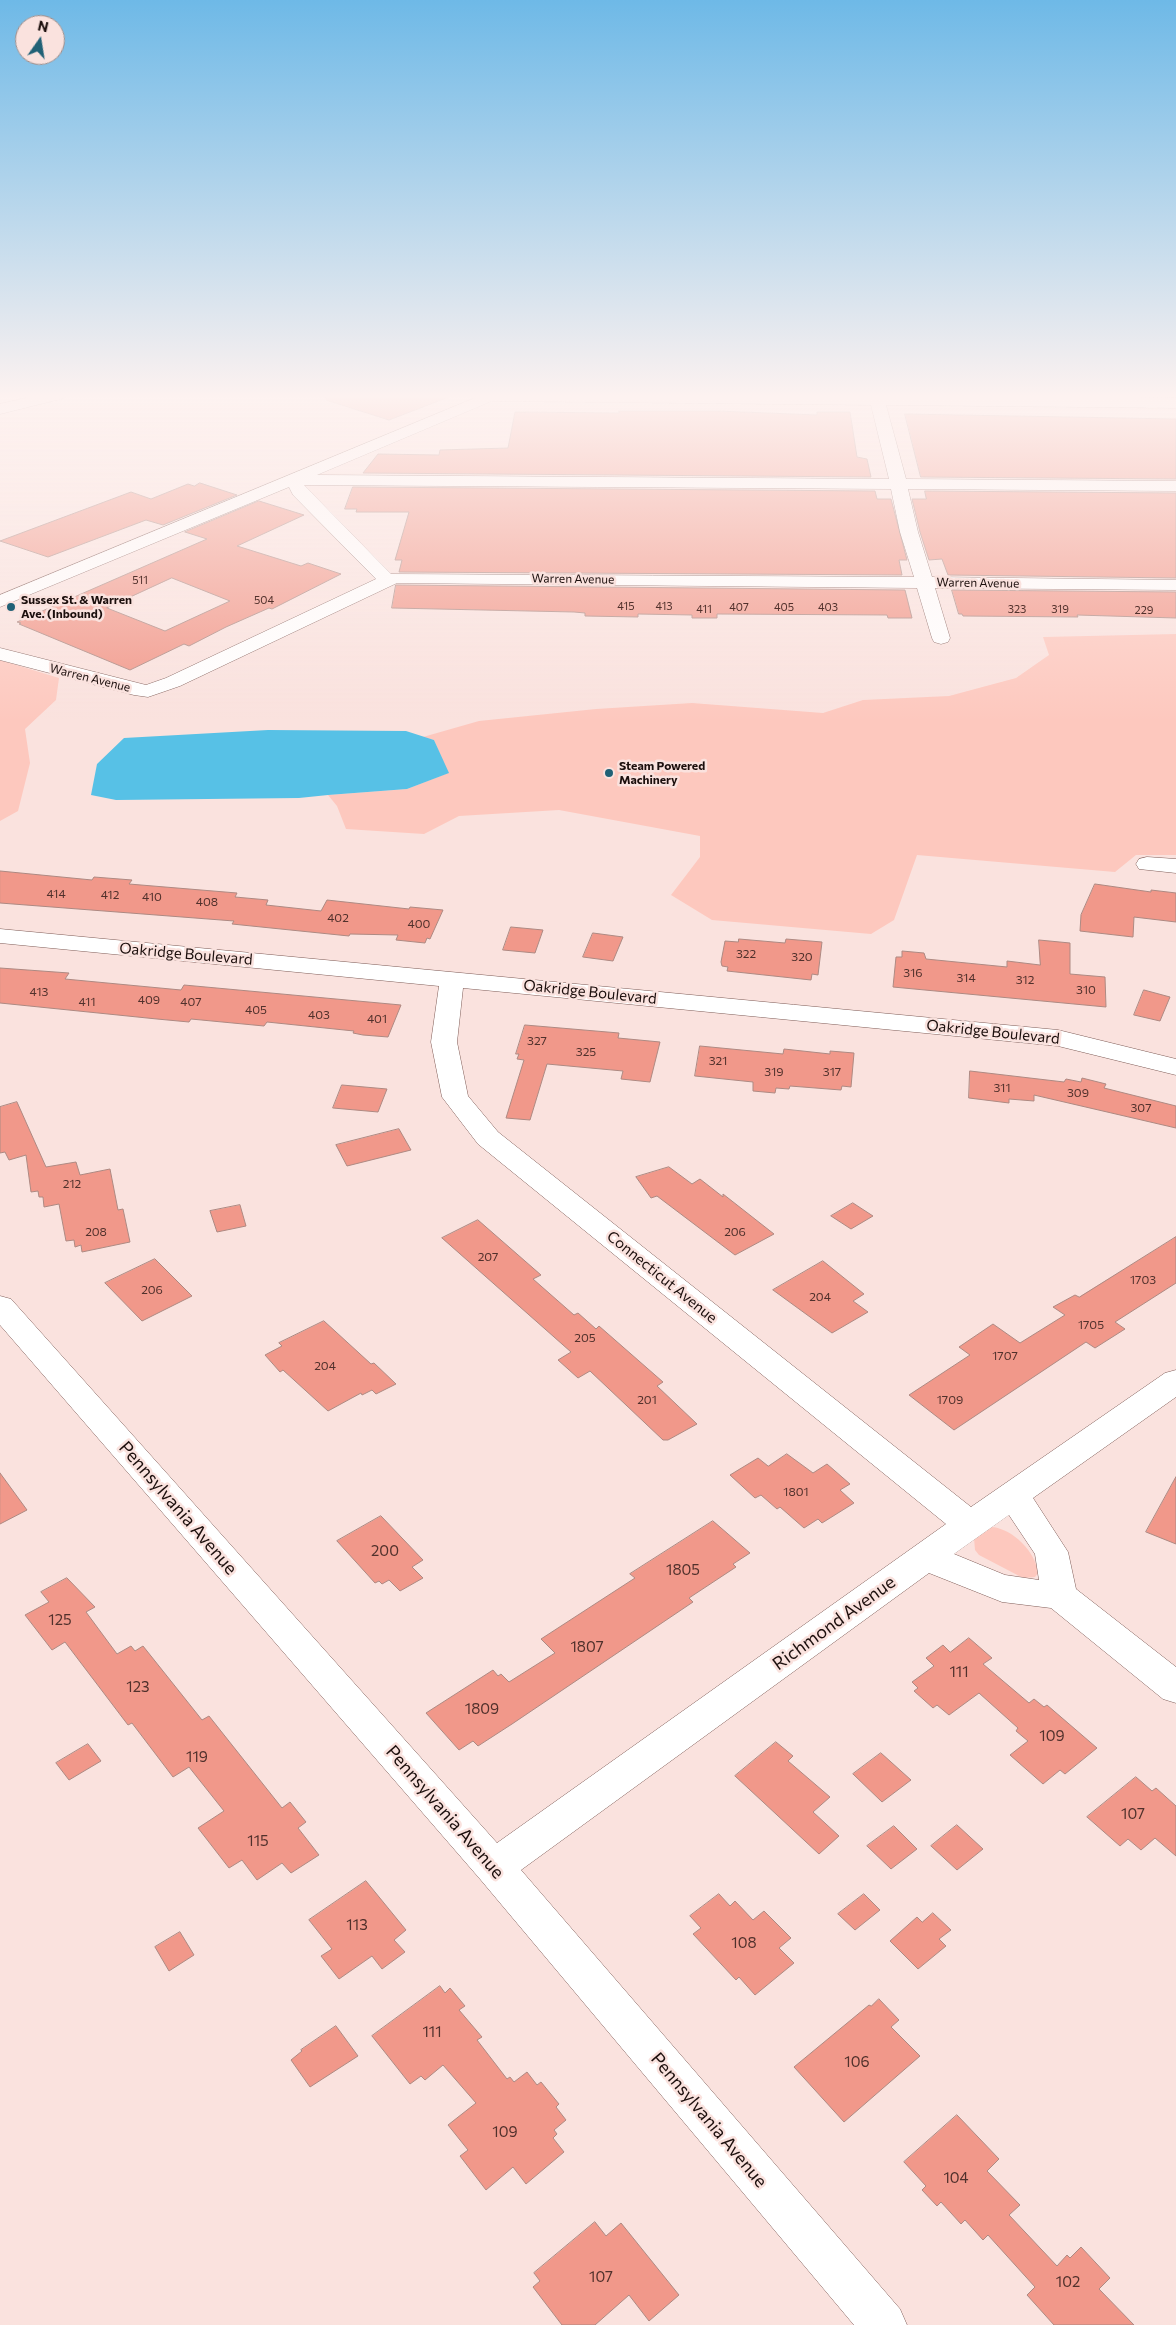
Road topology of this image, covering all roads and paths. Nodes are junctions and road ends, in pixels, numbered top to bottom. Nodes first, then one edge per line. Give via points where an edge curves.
1 (237, 504) edge
2 (310, 504) edge
3 (903, 504) edge
4 (387, 580) junction
5 (922, 583) junction
6 (1176, 585) edge
7 (0, 602) edge
8 (941, 638) dead end
9 (0, 654) edge
10 (1147, 864) dead end
11 (1176, 866) edge
12 (0, 936) edge
13 (452, 979) junction
14 (1176, 1067) edge
15 (0, 1306) edge
16 (1176, 1381) edge
17 (1013, 1495) junction
18 (970, 1525) junction
19 (925, 1557) junction
20 (1060, 1596) junction
21 (1176, 1688) edge
22 (494, 1867) junction
23 (884, 2325) edge

1 - 7 street
2 - 4 street
3 - 5 street
4 - 5 street, Warren Avenue
4 - 9 street, Warren Avenue via 182,678 148,691 107,684
5 - 6 street, Warren Avenue
5 - 8 street
10 - 11 street
12 - 13 street, Oakridge Boulevard
13 - 14 street, Oakridge Boulevard via 1058,1038
13 - 18 street, Connecticut Avenue via 444,1042 455,1097 488,1138
15 - 22 street, Pennsylvania Avenue
16 - 17 street, Richmond Avenue
17 - 18 street, Richmond Avenue
17 - 20 street via 1051,1552
18 - 19 street, Richmond Avenue
19 - 20 street via 1002,1588
19 - 22 street, Richmond Avenue
20 - 21 street
22 - 23 street, Pennsylvania Avenue

